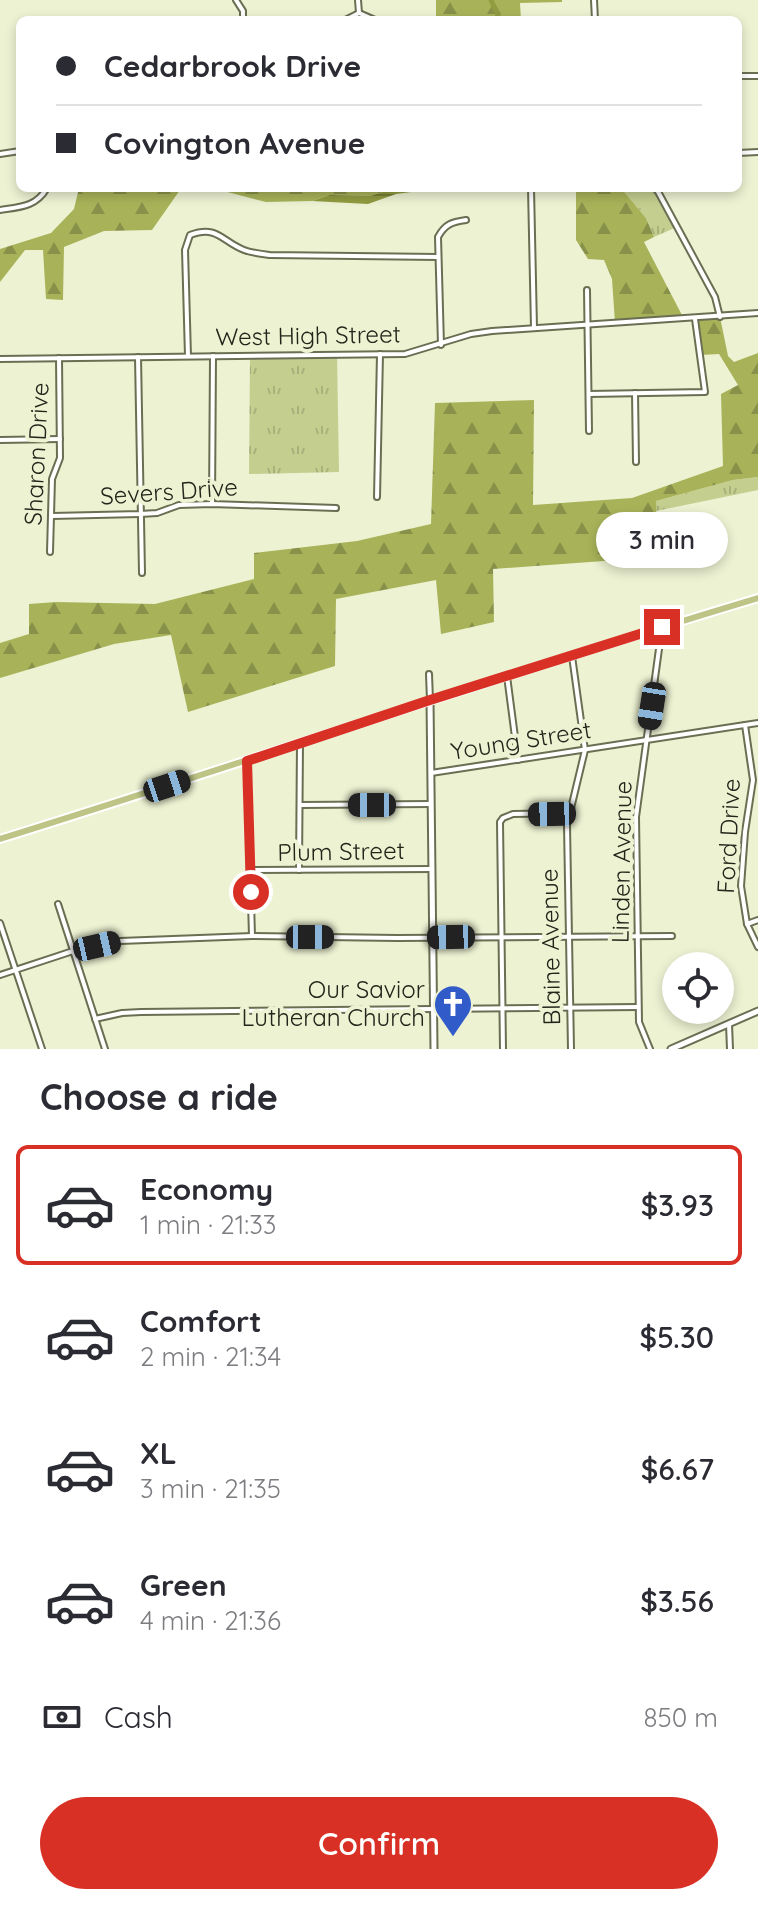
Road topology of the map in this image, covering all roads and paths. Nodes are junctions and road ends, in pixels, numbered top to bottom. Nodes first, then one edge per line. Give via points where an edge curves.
1 (358, 0) edge
2 (359, 13) junction
3 (353, 16) edge
4 (366, 16) edge
5 (44, 192) edge
6 (531, 192) edge
7 (658, 192) edge
8 (0, 210) edge
9 (466, 220) dead end
10 (438, 257) junction
11 (587, 290) dead end
12 (758, 313) edge
13 (720, 317) junction
14 (695, 319) junction
15 (588, 325) junction
16 (534, 328) junction
17 (441, 345) junction
18 (380, 354) junction
19 (188, 356) junction
20 (213, 356) junction
21 (138, 357) junction
22 (59, 358) junction
23 (0, 359) edge
24 (635, 393) junction
25 (589, 394) junction
26 (589, 431) dead end
27 (60, 439) junction
28 (0, 440) edge
29 (636, 462) dead end
30 (377, 497) dead end
31 (212, 504) junction
32 (336, 508) dead end
33 (140, 514) junction
34 (52, 516) junction
35 (50, 552) dead end
36 (142, 573) dead end
37 (758, 598) edge
38 (662, 627) junction
39 (572, 656) junction
40 (429, 674) dead end
41 (507, 676) junction
42 (430, 700) junction
43 (758, 723) edge
44 (745, 725) junction
45 (646, 740) junction
46 (300, 743) junction
47 (585, 750) junction
48 (518, 760) junction
49 (247, 761) junction
50 (431, 773) junction
51 (431, 804) junction
52 (300, 805) junction
53 (570, 813) junction
54 (0, 839) edge
55 (432, 869) junction
56 (250, 870) junction
57 (299, 870) junction
58 (58, 904) dead end
59 (758, 920) edge
60 (0, 923) edge
61 (747, 924) junction
62 (638, 935) junction
63 (252, 936) junction
64 (500, 936) junction
65 (569, 936) junction
66 (672, 936) dead end
67 (433, 937) junction
68 (758, 947) edge
69 (73, 951) junction
70 (15, 969) junction
71 (0, 975) edge
72 (638, 1007) junction
73 (502, 1008) junction
74 (571, 1008) junction
75 (434, 1009) junction
76 (758, 1011) edge
77 (95, 1019) junction
78 (734, 1022) edge
79 (729, 1024) joint
80 (42, 1049) edge
81 (105, 1049) edge
82 (434, 1049) edge
83 (503, 1049) edge
84 (571, 1049) edge
85 (650, 1049) edge
86 (671, 1049) edge
87 (730, 1049) edge

1 - 2 street
2 - 3 street
2 - 4 street
5 - 8 street via 28,206
6 - 16 street
7 - 13 street via 715,297
9 - 10 street via 443,228
10 - 17 street
10 - 19 street via 270,255 247,251 220,235 190,235 185,250
11 - 15 street
12 - 13 street, West High Street
13 - 14 street, West High Street
14 - 15 street, West High Street
14 - 24 street via 705,392
15 - 16 street, West High Street
15 - 25 street
16 - 17 street, West High Street via 471,334
17 - 18 street, West High Street
18 - 20 street, West High Street
18 - 30 street
19 - 20 street, West High Street
19 - 21 street, West High Street
20 - 31 street
21 - 22 street, West High Street
21 - 33 street
22 - 23 street, West High Street
22 - 27 street, Sharon Drive
24 - 25 street
24 - 29 street
25 - 26 street
27 - 28 street
27 - 34 street, Sharon Drive
31 - 32 street, Severs Drive
31 - 33 street, Severs Drive
33 - 34 street, Severs Drive
33 - 36 street
34 - 35 street, Sharon Drive
37 - 38 main road
38 - 39 main road
38 - 45 street, Linden Avenue
39 - 41 main road
39 - 47 street
40 - 42 street
41 - 42 main road
41 - 48 street
42 - 46 main road
42 - 50 street
43 - 44 street, Young Street
44 - 45 street, Young Street
44 - 61 street, Ford Drive via 753,780 741,886
45 - 47 street, Young Street
45 - 62 street, Linden Avenue via 636,817
46 - 49 main road
46 - 52 street
47 - 48 street, Young Street
47 - 53 street, Blaine Avenue
48 - 50 street, Young Street
49 - 54 main road
49 - 56 street
50 - 51 street
51 - 52 street
51 - 55 street
52 - 57 street
53 - 64 street via 503,818
53 - 65 street, Blaine Avenue
55 - 57 street, Plum Street
55 - 67 street
56 - 57 street, Plum Street
56 - 63 street
58 - 69 street
59 - 61 street
60 - 70 street
61 - 68 street, Ford Drive
62 - 65 street
62 - 66 street
62 - 72 street, Linden Avenue
63 - 67 street
63 - 69 street via 120,941
64 - 65 street
64 - 67 street
64 - 73 street
65 - 74 street, Blaine Avenue
67 - 75 street
69 - 70 street
69 - 77 street
70 - 71 street
70 - 80 street
72 - 74 street
72 - 85 street, Linden Avenue
73 - 74 street
73 - 75 street
73 - 83 street
74 - 84 street, Blaine Avenue
75 - 77 street via 141,1012
75 - 82 street
76 - 78 street
77 - 81 street
79 - 86 street
79 - 87 street

